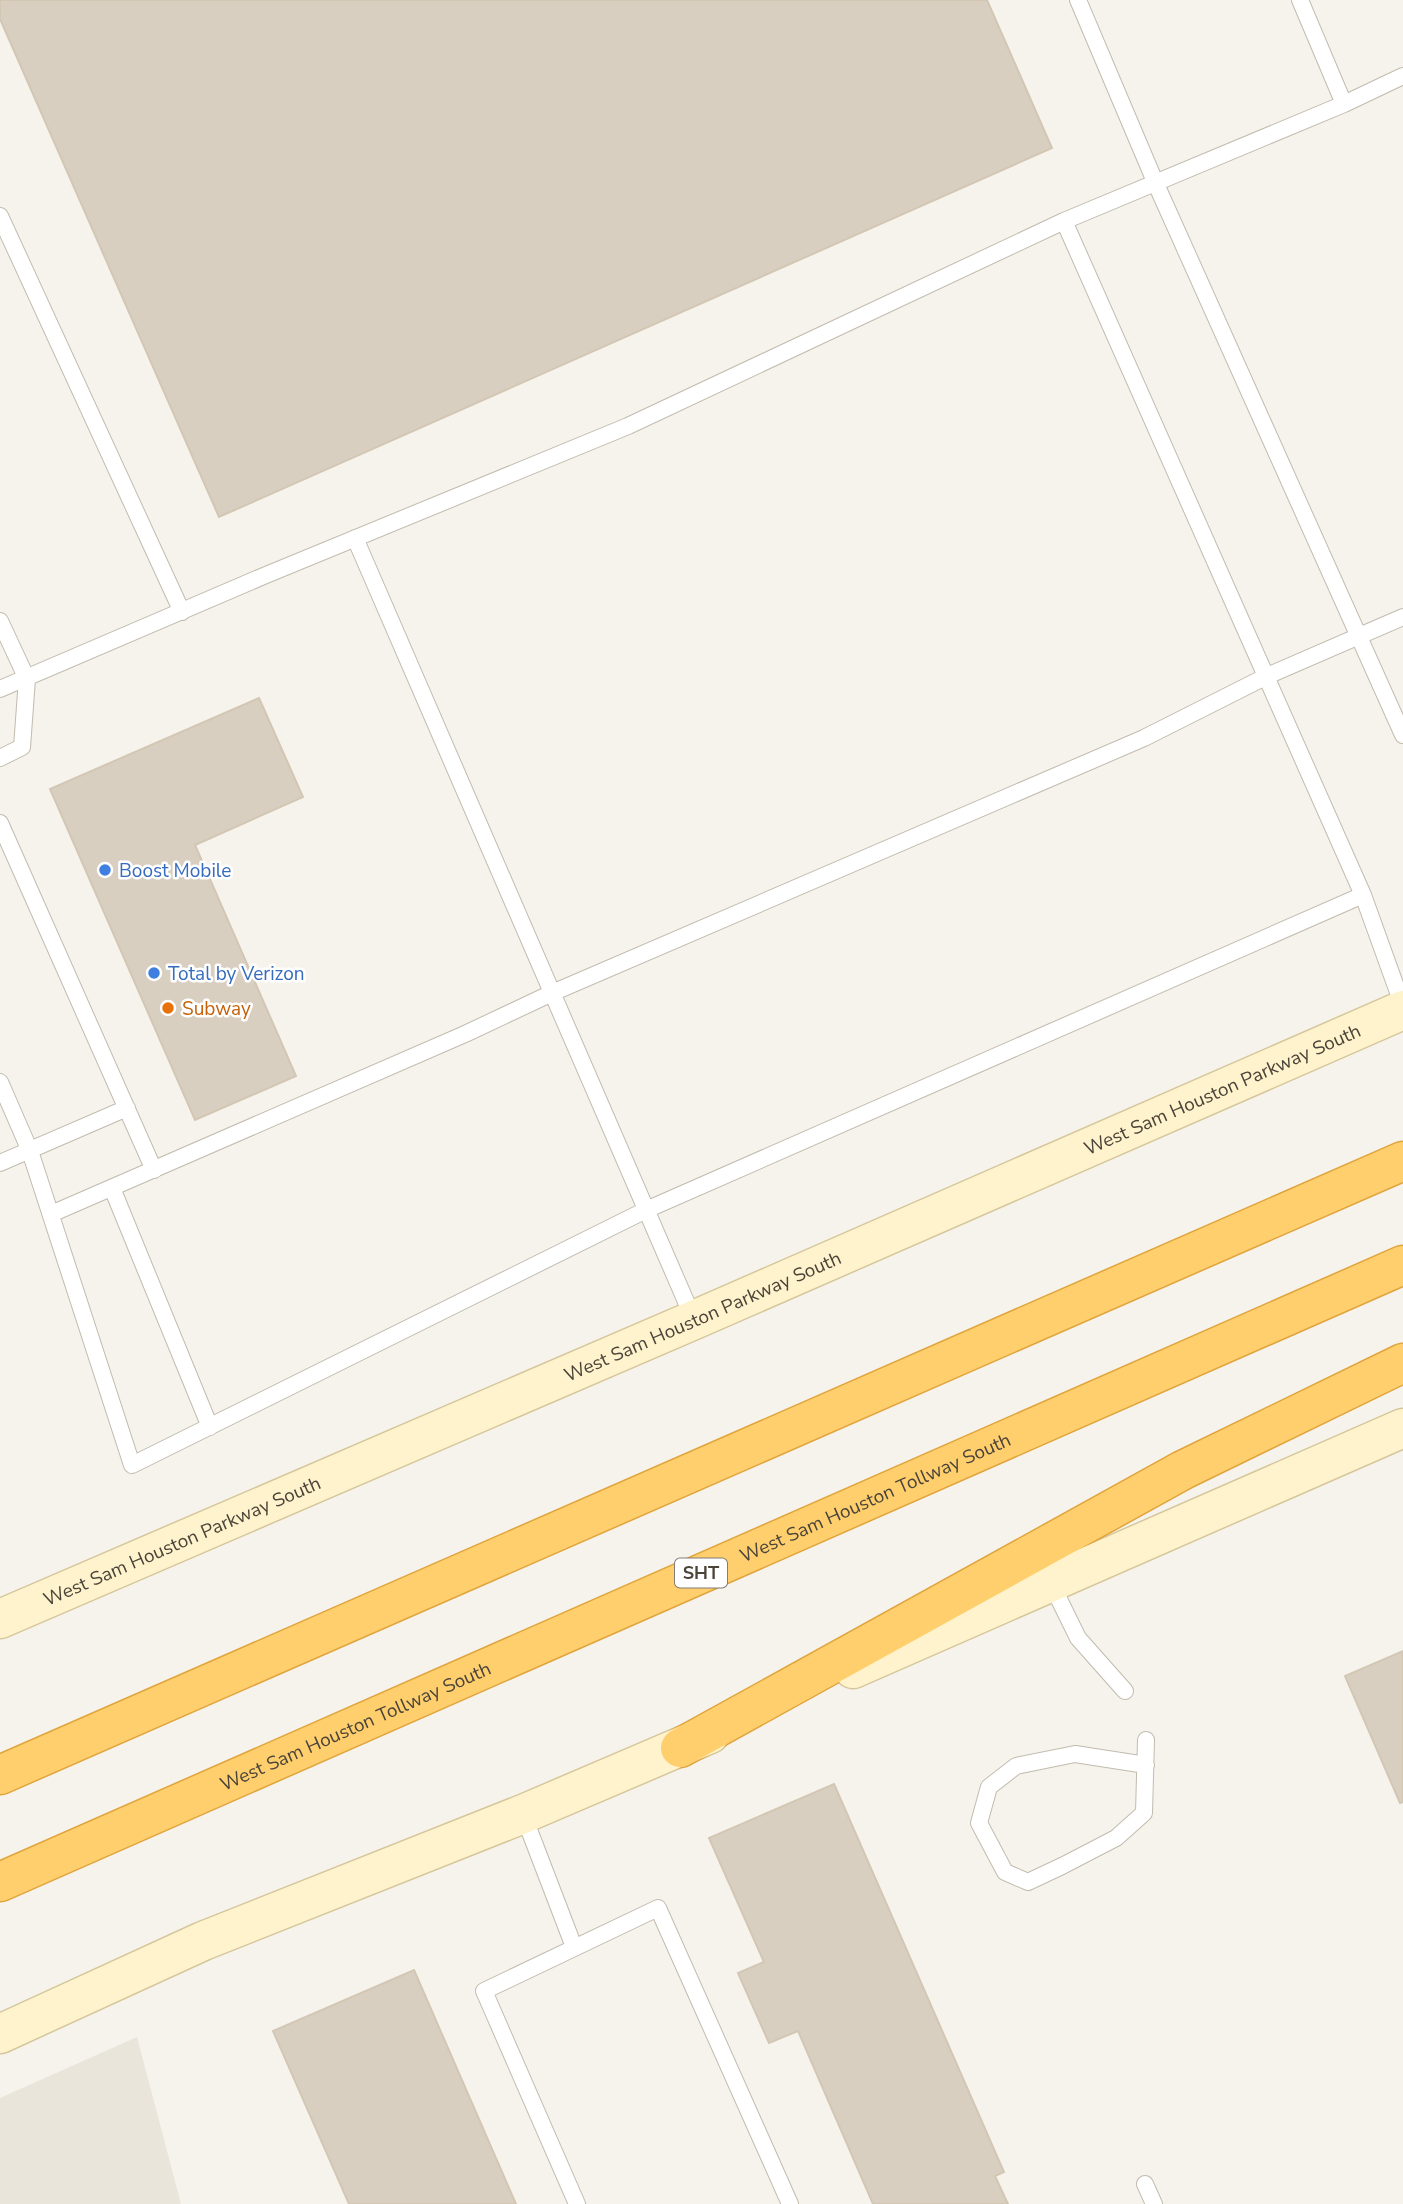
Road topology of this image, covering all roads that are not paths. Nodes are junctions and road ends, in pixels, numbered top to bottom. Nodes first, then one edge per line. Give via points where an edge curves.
1 (1078, 0) edge
2 (1300, 0) edge
3 (1403, 76) edge
4 (1345, 104) junction
5 (1156, 184) junction
6 (0, 216) edge
7 (1065, 221) junction
8 (355, 538) junction
9 (182, 612) junction
10 (1403, 617) edge
11 (0, 621) edge
12 (1360, 636) junction
13 (1267, 676) junction
14 (27, 679) junction
15 (0, 689) edge
16 (1403, 734) edge
17 (0, 758) edge
18 (0, 823) edge
19 (1363, 895) junction
20 (552, 993) junction
21 (1403, 1008) edge
22 (0, 1082) edge
23 (127, 1108) junction
24 (30, 1151) junction
25 (1403, 1161) edge
26 (0, 1163) edge
27 (154, 1170) junction
28 (112, 1188) junction
29 (646, 1210) junction
30 (51, 1214) junction
31 (1403, 1265) edge
32 (694, 1320) junction
33 (1403, 1363) edge
34 (210, 1427) junction
35 (1403, 1428) edge
36 (1051, 1583) junction
37 (0, 1619) edge
38 (1125, 1691) dead end
39 (1146, 1740) dead end
40 (680, 1748) junction
41 (1146, 1765) junction
42 (0, 1775) edge
43 (523, 1814) junction
44 (0, 1882) edge
45 (574, 1947) junction
46 (0, 2034) edge
47 (1144, 2184) dead end
48 (577, 2204) edge
49 (790, 2204) edge
50 (1154, 2204) edge

1 - 5 lane
2 - 4 lane
3 - 4 lane
4 - 5 lane
5 - 7 lane
5 - 12 lane
6 - 9 lane
7 - 8 lane via 628,426
7 - 13 lane
8 - 9 lane
8 - 20 lane
9 - 14 lane
10 - 12 lane
11 - 14 lane
12 - 13 lane
12 - 16 lane
13 - 19 lane
13 - 20 lane via 1144,738
14 - 15 lane
14 - 17 lane via 22,747
18 - 23 lane
19 - 21 lane
19 - 29 lane
20 - 27 lane
20 - 29 lane
21 - 32 main road, West Sam Houston Parkway South
22 - 24 lane
23 - 24 lane
23 - 27 lane
24 - 26 lane
24 - 30 lane
25 - 42 highway
27 - 28 lane
28 - 30 lane
28 - 34 lane
29 - 32 lane
29 - 34 lane
30 - 34 lane via 132,1465
31 - 44 highway, West Sam Houston Tollway South / SHT
32 - 37 main road, West Sam Houston Parkway South
33 - 40 highway via 1183,1470
35 - 36 main road
36 - 38 lane via 1078,1638
36 - 40 main road
39 - 41 lane
40 - 43 main road
41 - 41 lane via 1144,1813 1116,1838 1028,1881 1005,1872 979,1823 989,1787 1016,1766 1075,1754
43 - 45 lane
43 - 46 main road via 203,1941
45 - 48 lane via 484,1991
45 - 49 lane via 658,1908
47 - 50 lane

